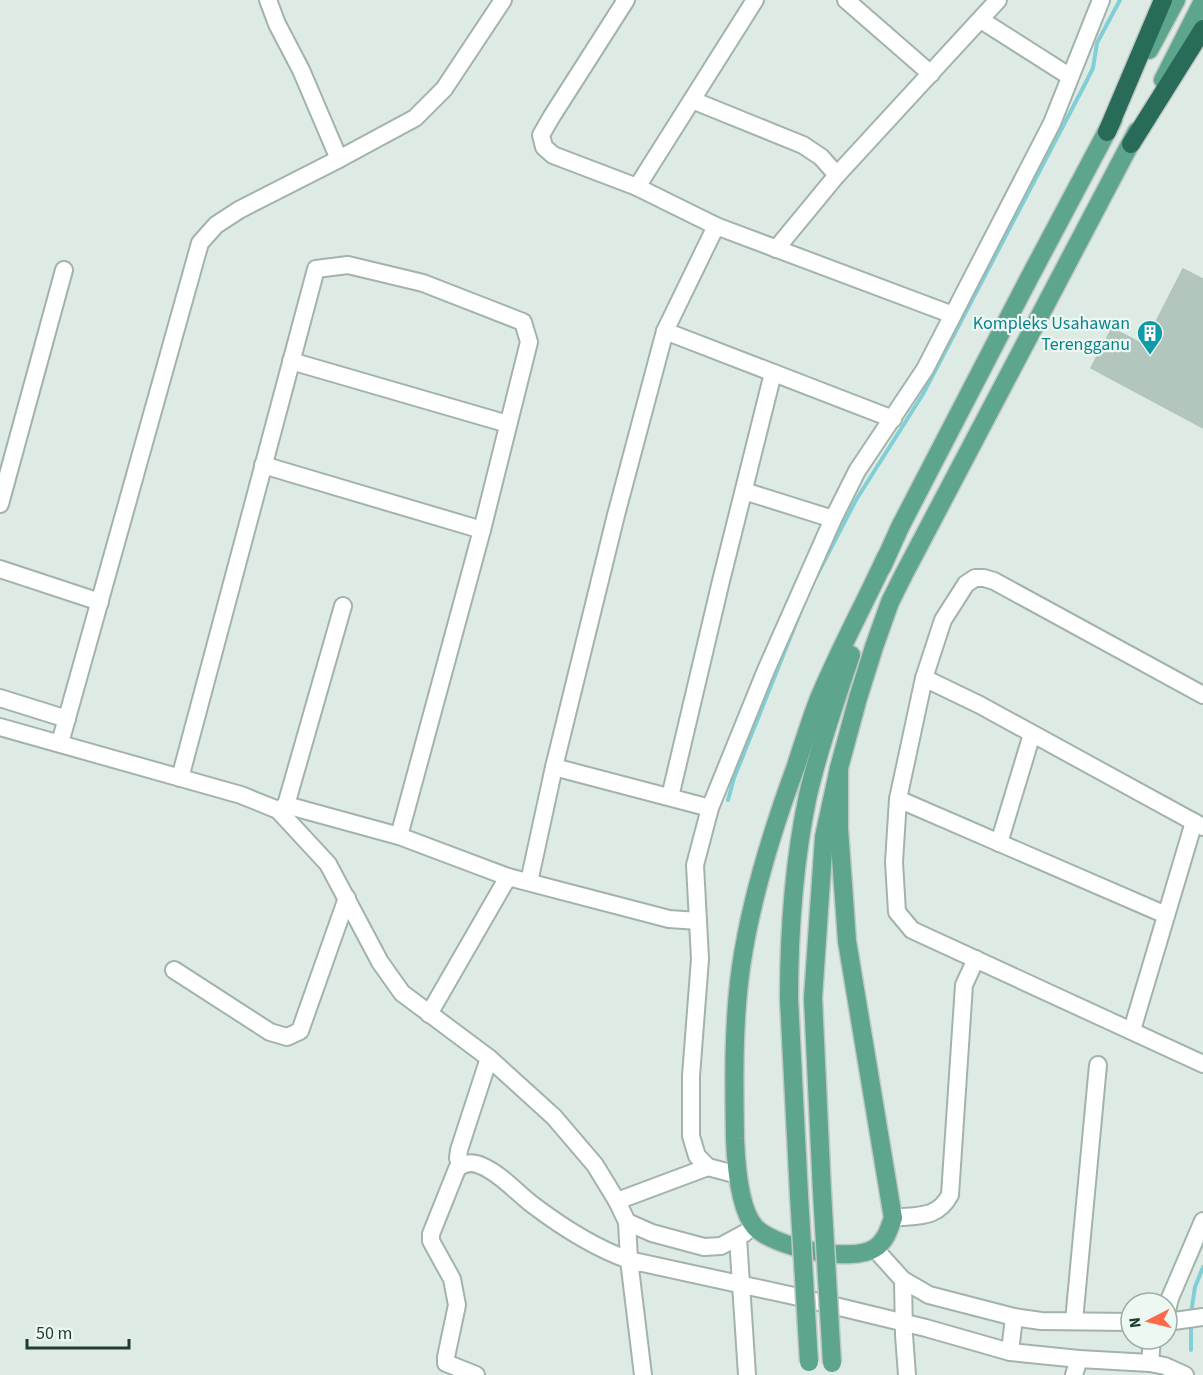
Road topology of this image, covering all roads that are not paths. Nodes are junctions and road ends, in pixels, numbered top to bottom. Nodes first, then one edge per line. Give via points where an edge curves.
1 (268, 0) edge
2 (503, 0) edge
3 (626, 0) edge
4 (755, 0) edge
5 (998, 0) edge
6 (1101, 0) edge
7 (1163, 0) edge
8 (1176, 0) edge
9 (1203, 1) edge
10 (854, 2) edge
11 (981, 20) junction
12 (1203, 29) edge
13 (931, 74) junction
14 (1070, 76) junction
15 (692, 100) junction
16 (1107, 132) junction
17 (1131, 144) junction
18 (339, 159) junction
19 (837, 175) junction
20 (636, 187) junction
21 (716, 226) junction
22 (776, 249) junction
23 (64, 270) dead end
24 (953, 315) junction
25 (665, 331) junction
26 (291, 361) junction
27 (773, 373) junction
28 (893, 419) junction
29 (508, 424) junction
30 (263, 465) junction
31 (744, 491) junction
32 (0, 504) edge
33 (833, 519) junction
34 (482, 531) junction
35 (886, 557) junction
36 (0, 569) edge
37 (100, 602) junction
38 (343, 606) dead end
39 (924, 678) junction
40 (1203, 695) edge
41 (0, 698) edge
42 (67, 719) junction
43 (0, 727) edge
44 (1032, 734) junction
45 (60, 743) junction
46 (554, 767) junction
47 (839, 768) junction
48 (180, 778) junction
49 (670, 797) junction
50 (898, 799) junction
51 (282, 808) junction
52 (710, 808) junction
53 (1198, 825) edge
54 (399, 836) junction
55 (999, 843) junction
56 (508, 877) junction
57 (529, 882) junction
58 (347, 898) junction
59 (1166, 915) junction
60 (698, 921) junction
61 (976, 959) junction
62 (174, 970) dead end
63 (429, 1014) junction
64 (1132, 1029) junction
65 (489, 1058) junction
66 (1203, 1064) edge
67 (1098, 1065) dead end
68 (460, 1166) junction
69 (708, 1167) junction
70 (738, 1175) junction
71 (617, 1201) junction
72 (893, 1218) junction
73 (1203, 1221) edge
74 (627, 1227) junction
75 (755, 1227) junction
76 (738, 1238) junction
77 (875, 1249) junction
78 (629, 1257) junction
79 (742, 1285) junction
80 (904, 1288) junction
81 (1173, 1291) edge
82 (1014, 1317) junction
83 (1203, 1317) edge
84 (1179, 1318) edge
85 (904, 1319) junction
86 (1074, 1320) junction
87 (1119, 1322) edge
88 (1151, 1351) edge
89 (1010, 1352) junction
90 (1076, 1367) edge
91 (810, 1368) edge
92 (833, 1369) edge
93 (476, 1375) edge
94 (643, 1375) edge
95 (747, 1375) edge
96 (907, 1375) edge
97 (1185, 1375) edge

1 - 18 street
2 - 18 street via 444,89 415,118
3 - 20 street via 541,135 544,147 553,155
4 - 15 street
5 - 11 street
6 - 14 street
7 - 16 highway
8 - 16 main road
9 - 17 main road
10 - 13 street
11 - 13 street
11 - 14 street
12 - 17 highway
13 - 19 street
14 - 24 street via 1052,123
15 - 19 street via 803,145
15 - 20 street
16 - 35 main road
17 - 47 main road via 890,602
18 - 37 street via 239,210 216,225 200,243
19 - 22 street
20 - 21 street
21 - 22 street
21 - 25 street
22 - 24 street
23 - 32 street
24 - 28 street
25 - 27 street
25 - 46 street
26 - 29 street
26 - 29 street via 316,269 348,265 423,283 523,322 529,342
26 - 30 street
27 - 28 street
27 - 31 street
28 - 33 street via 857,471
29 - 34 street
30 - 34 street
30 - 48 street
31 - 33 street
31 - 49 street
33 - 52 street
34 - 54 street
35 - 70 main road via 818,701 779,811 755,897 736,1016
35 - 91 main road, bridge via 832,709 812,777 799,848 789,971
36 - 37 street
37 - 42 street
38 - 51 street
39 - 40 street via 943,620 966,584 984,578
39 - 44 street
39 - 50 street
41 - 42 street
42 - 45 street
43 - 45 street
44 - 53 street
44 - 55 street
45 - 48 street
46 - 49 street
46 - 57 street
47 - 72 main road via 839,829 848,941
47 - 92 main road, bridge via 824,837 813,975
48 - 51 street
49 - 52 street
50 - 55 street
50 - 61 street via 894,862 897,912 912,930
51 - 54 street
51 - 58 street via 328,864
52 - 60 street via 695,865
53 - 59 street
54 - 56 street
55 - 59 street
56 - 57 street
56 - 63 street
57 - 60 street via 669,919
58 - 62 street via 300,1031 287,1037 270,1032
58 - 63 street via 391,980
59 - 64 street
60 - 69 street via 700,958 691,1076 691,1136 697,1156
61 - 64 street
61 - 72 street via 964,985 950,1195 944,1206 932,1214
63 - 65 street
64 - 66 street
65 - 68 street via 459,1149
65 - 71 street via 554,1117 595,1165
67 - 86 street
68 - 78 street via 471,1162 482,1166 553,1220 608,1252
68 - 93 street via 431,1241 452,1279 458,1305 446,1363
69 - 70 street
69 - 71 street
70 - 75 main road via 743,1203
71 - 74 street
72 - 77 main road via 887,1237
73 - 81 street
74 - 76 street via 704,1247 721,1246
74 - 78 street
75 - 76 street
75 - 77 main road via 773,1239 819,1253 853,1256
76 - 79 street
77 - 80 street
78 - 79 street
78 - 94 street
79 - 85 street
79 - 95 street
80 - 82 street
80 - 85 street
82 - 86 street
82 - 89 street
83 - 84 street
85 - 89 street
85 - 96 street
86 - 87 street
88 - 90 street
88 - 97 street via 1165,1366
89 - 90 street

